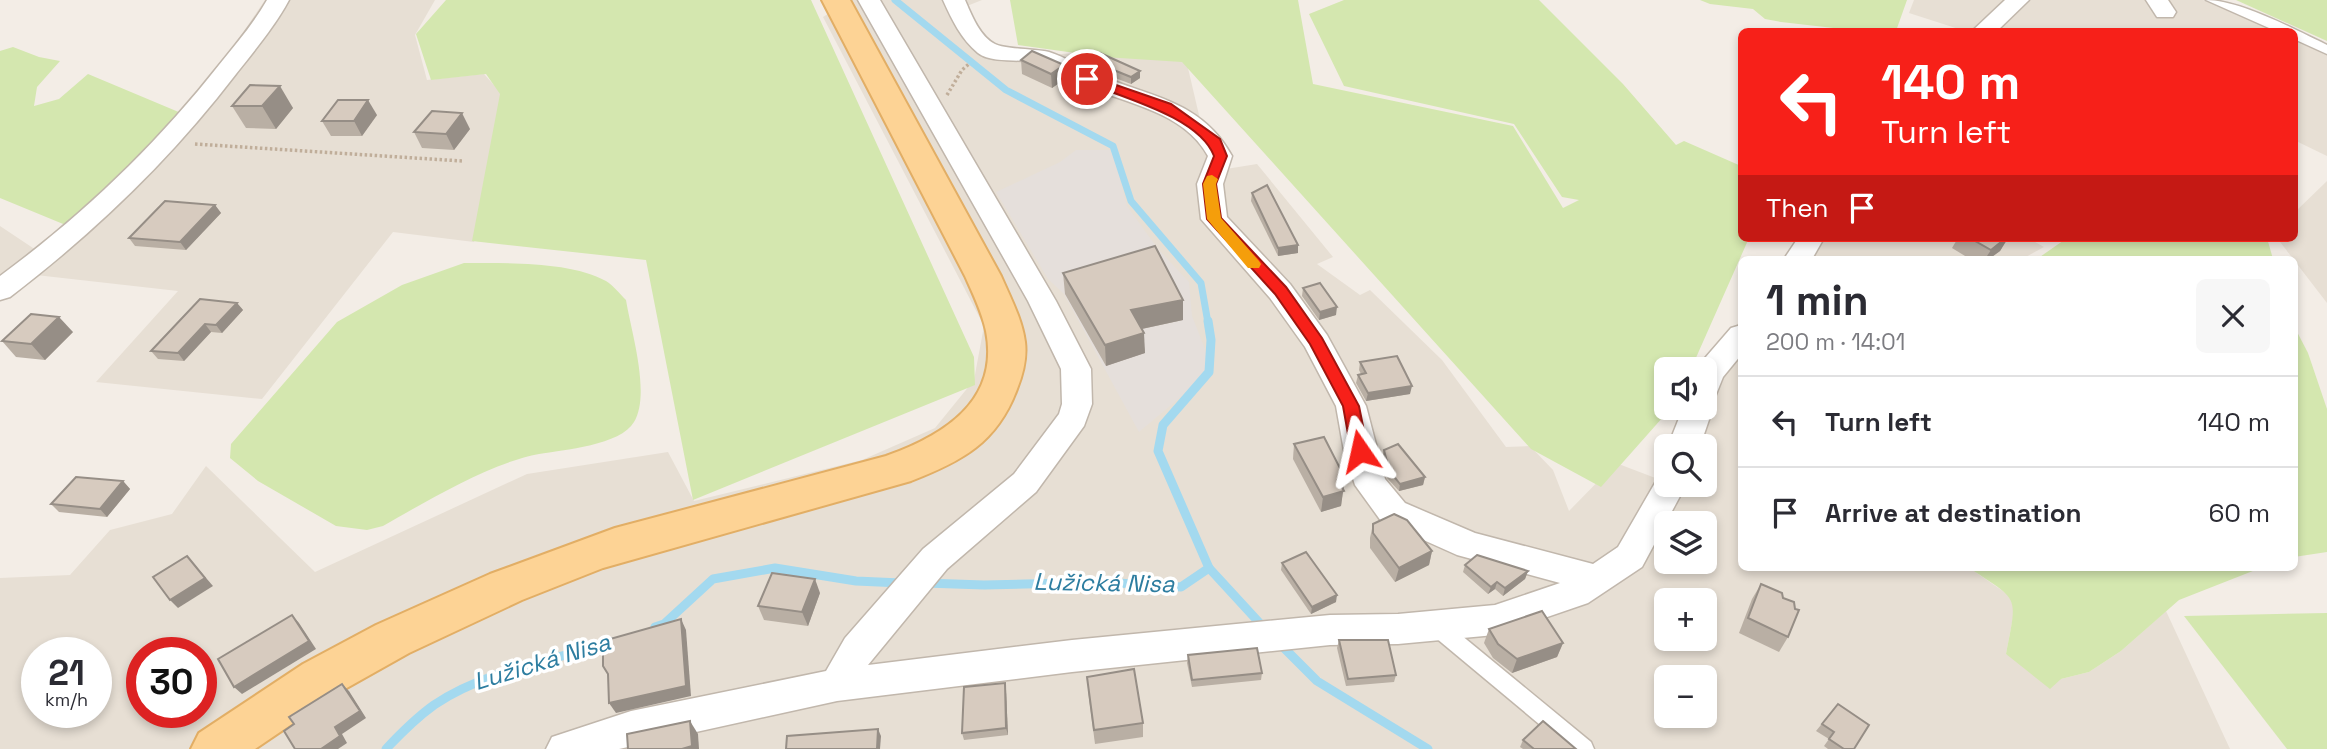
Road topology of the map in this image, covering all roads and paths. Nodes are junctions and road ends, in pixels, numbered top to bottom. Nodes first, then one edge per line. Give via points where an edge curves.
1 (278, 0) edge
2 (836, 0) edge
3 (869, 0) edge
4 (927, 0) edge
5 (2018, 0) edge
6 (2212, 0) edge
7 (954, 3) edge
8 (1986, 28) edge
9 (2279, 28) edge
10 (2298, 36) edge
11 (988, 50) junction
12 (2327, 50) edge
13 (937, 122) junction
14 (170, 142) junction
15 (462, 161) dead end
16 (0, 290) edge
17 (1738, 339) edge
18 (1717, 364) edge
19 (1663, 497) edge
20 (1597, 579) junction
21 (1435, 625) junction
22 (838, 685) junction
23 (216, 749) edge
24 (565, 749) edge
25 (1584, 749) edge

1 - 14 street
2 - 23 main road via 984,276 998,311 1007,343 1003,369 996,398 980,422 961,439 884,473 613,546 454,609 283,701
3 - 13 street
4 - 7 street
5 - 8 street
6 - 9 lane
7 - 11 street via 965,25
10 - 12 lane
11 - 13 path via 962,70
11 - 20 street via 1059,63 1087,79 1167,107 1215,142 1220,156 1210,184 1214,219 1280,291 1317,342 1351,406 1371,485 1393,512 1469,545
13 - 22 street via 1042,301 1076,369 1077,404 1073,418 1025,483 934,559 858,649
14 - 15 path
14 - 16 street via 46,257
17 - 18 street
19 - 20 street via 1630,557
20 - 21 street via 1576,593 1495,620
21 - 22 street via 1289,634
21 - 25 lane
22 - 24 street via 631,728

